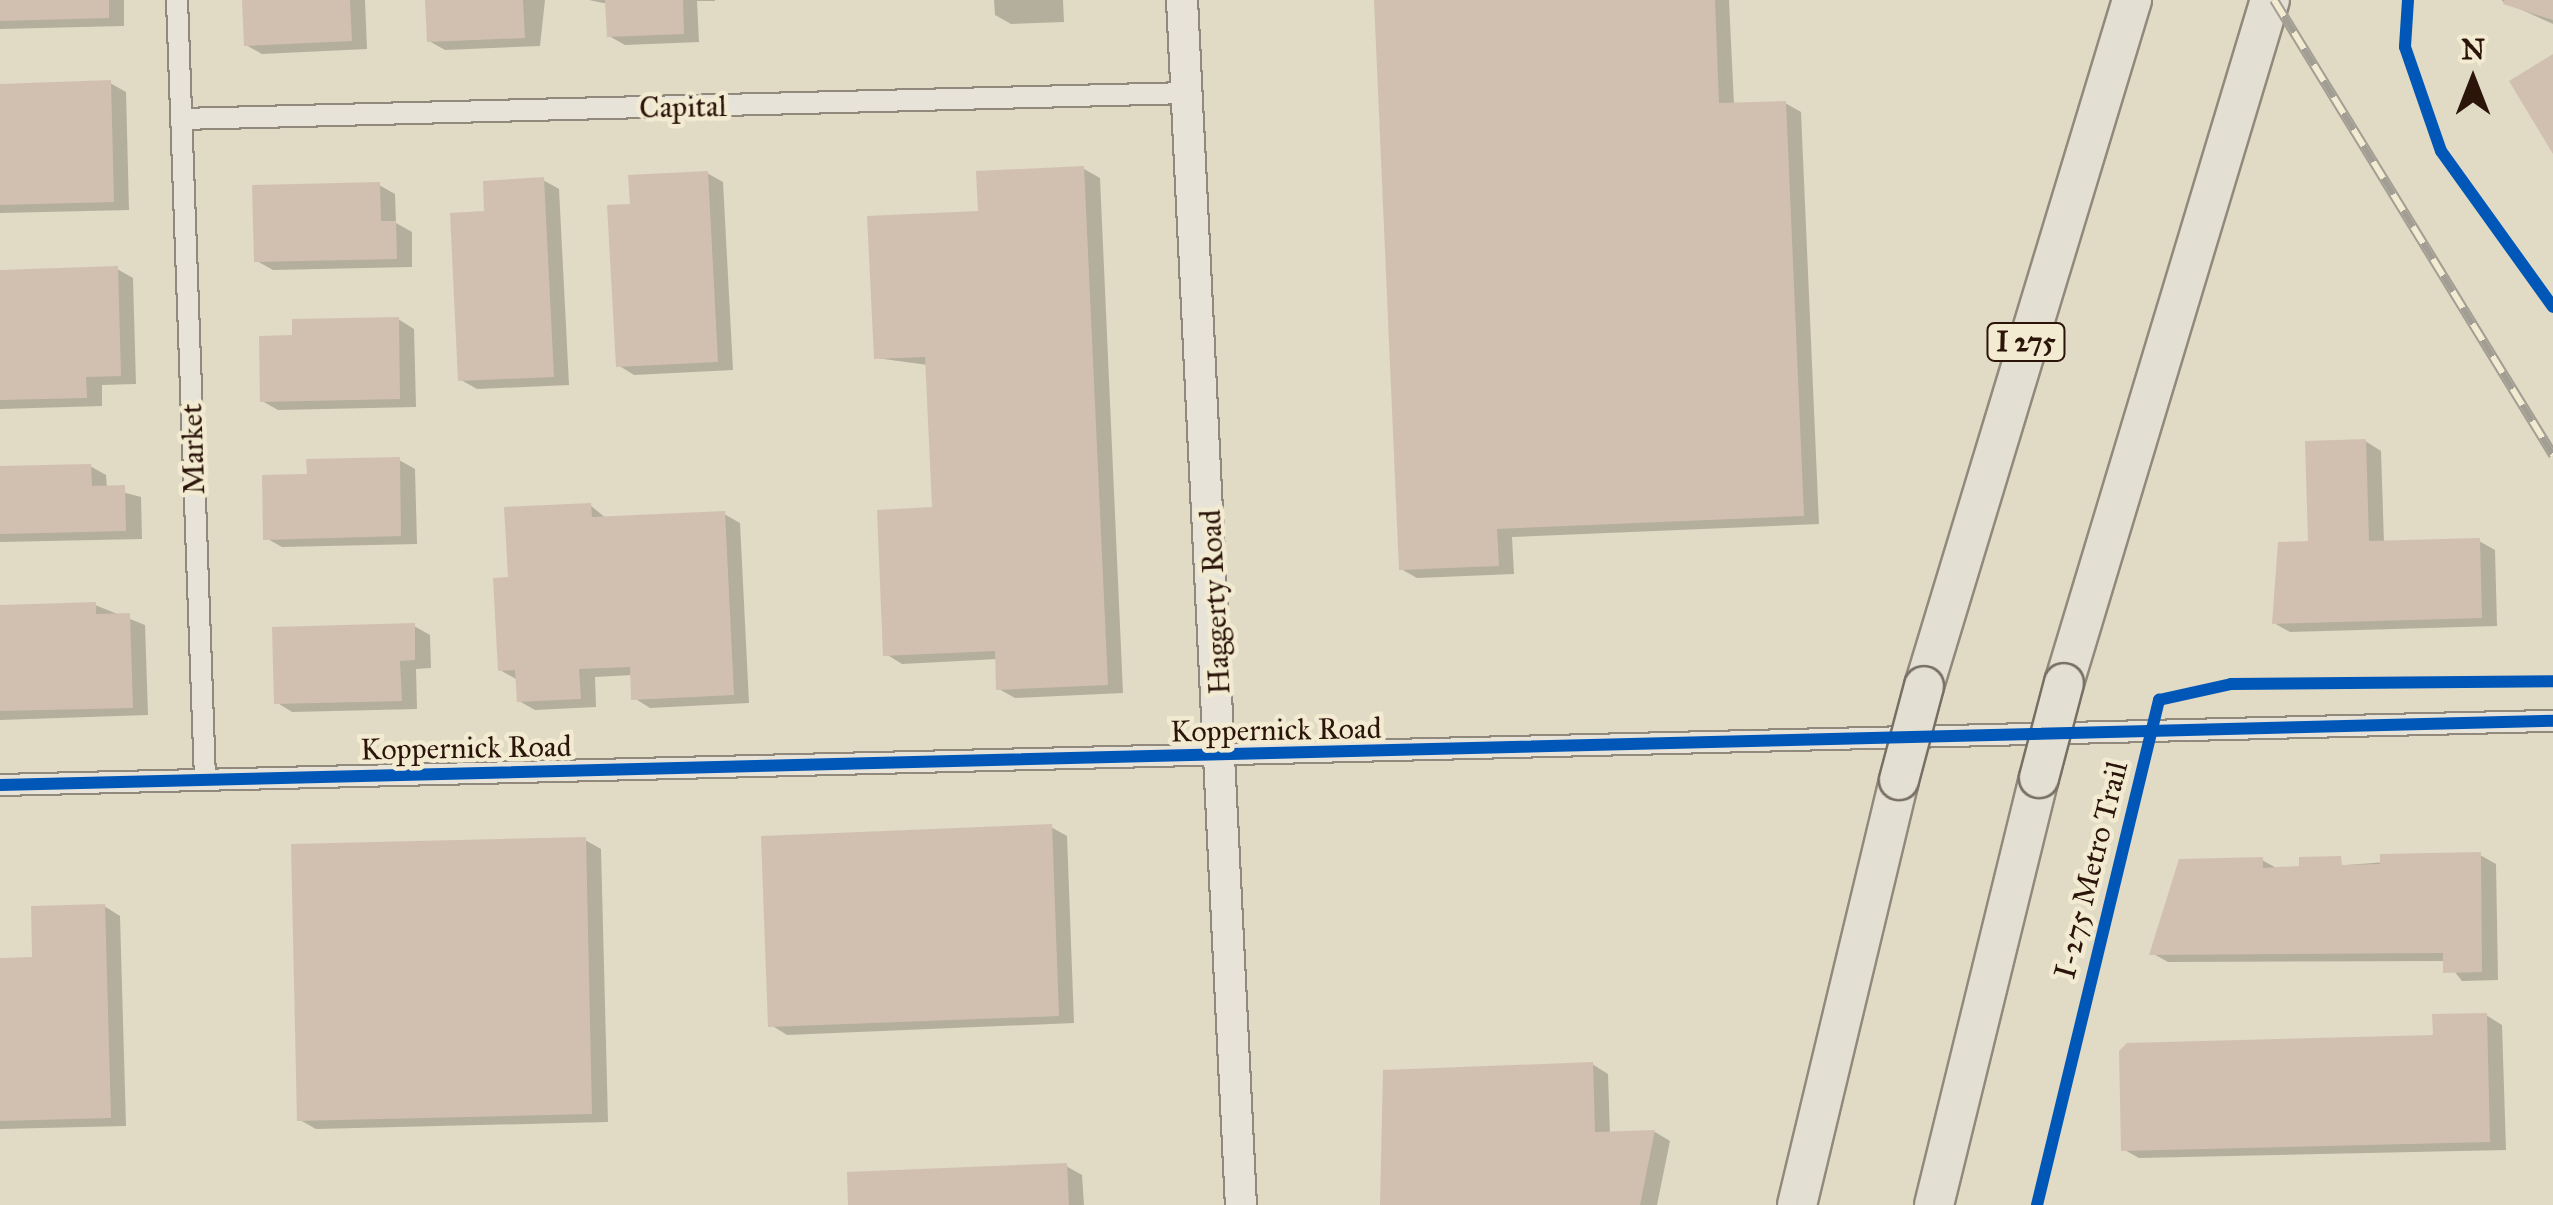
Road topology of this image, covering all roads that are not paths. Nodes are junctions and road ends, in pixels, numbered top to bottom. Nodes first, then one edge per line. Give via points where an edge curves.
1 (177, 0) edge
2 (1182, 0) edge
3 (2132, 0) edge
4 (2270, 0) edge
5 (1186, 93) junction
6 (181, 119) junction
7 (2553, 721) edge
8 (1224, 756) junction
9 (205, 779) junction
10 (0, 786) edge
11 (1241, 1205) edge
12 (1797, 1205) edge
13 (1934, 1205) edge

1 - 6 street, Market
2 - 5 main road, Haggerty Road
3 - 12 highway, I 275, bridge via 1924,686
4 - 13 highway, bridge via 2064,683
5 - 6 street, Capital
5 - 8 main road, Haggerty Road
6 - 9 street, Market
7 - 8 street, Koppernick Road
8 - 9 street, Koppernick Road
8 - 11 main road, Haggerty Road
9 - 10 street, Koppernick Road

